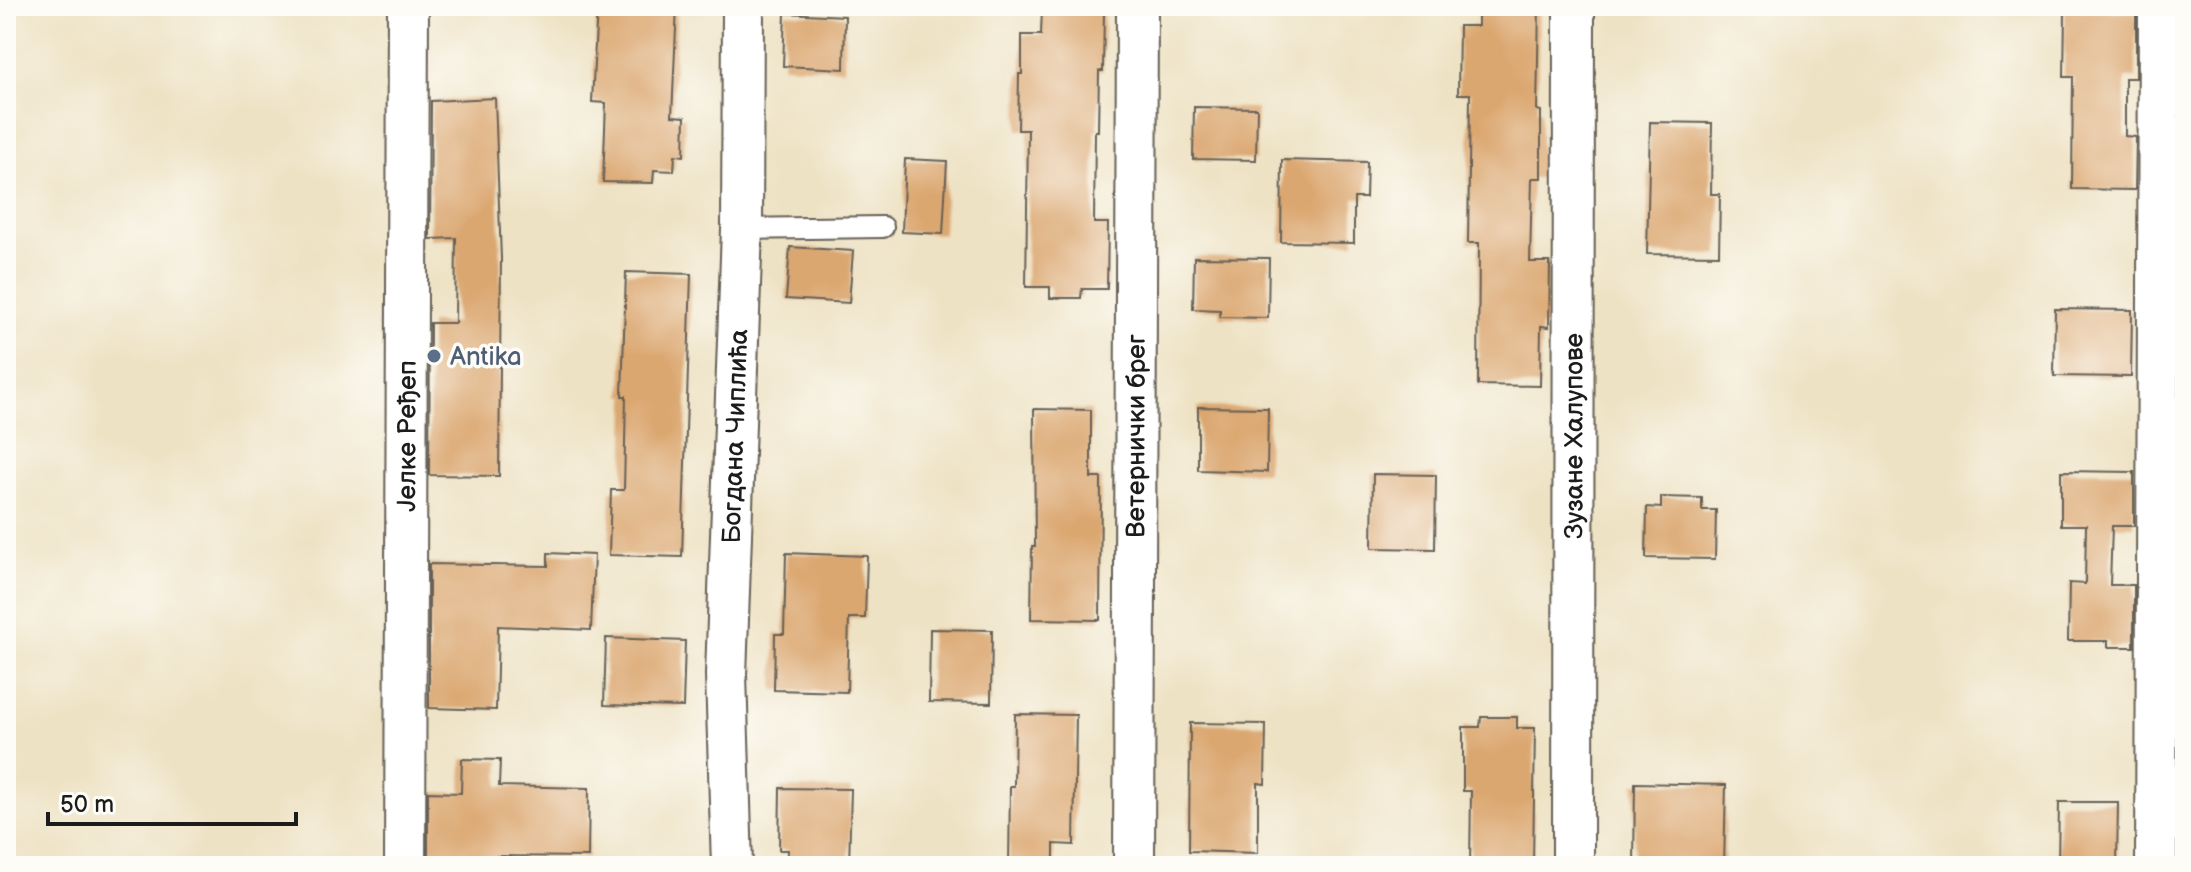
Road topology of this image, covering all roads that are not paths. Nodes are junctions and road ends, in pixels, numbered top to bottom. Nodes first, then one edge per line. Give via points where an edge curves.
1 (408, 6) edge
2 (743, 6) edge
3 (1137, 6) edge
4 (1574, 6) edge
5 (2159, 6) edge
6 (883, 227) dead end
7 (742, 229) junction
8 (405, 866) edge
9 (732, 866) edge
10 (1134, 866) edge
11 (1573, 866) edge
12 (2156, 866) edge

1 - 8 street, Јелке Ређеп
2 - 7 street, Богдана Чиплића
3 - 10 street, Ветернички брег
4 - 11 street, Зузане Халупове
5 - 12 street
6 - 7 lane
7 - 9 street, Богдана Чиплића via 726,675

